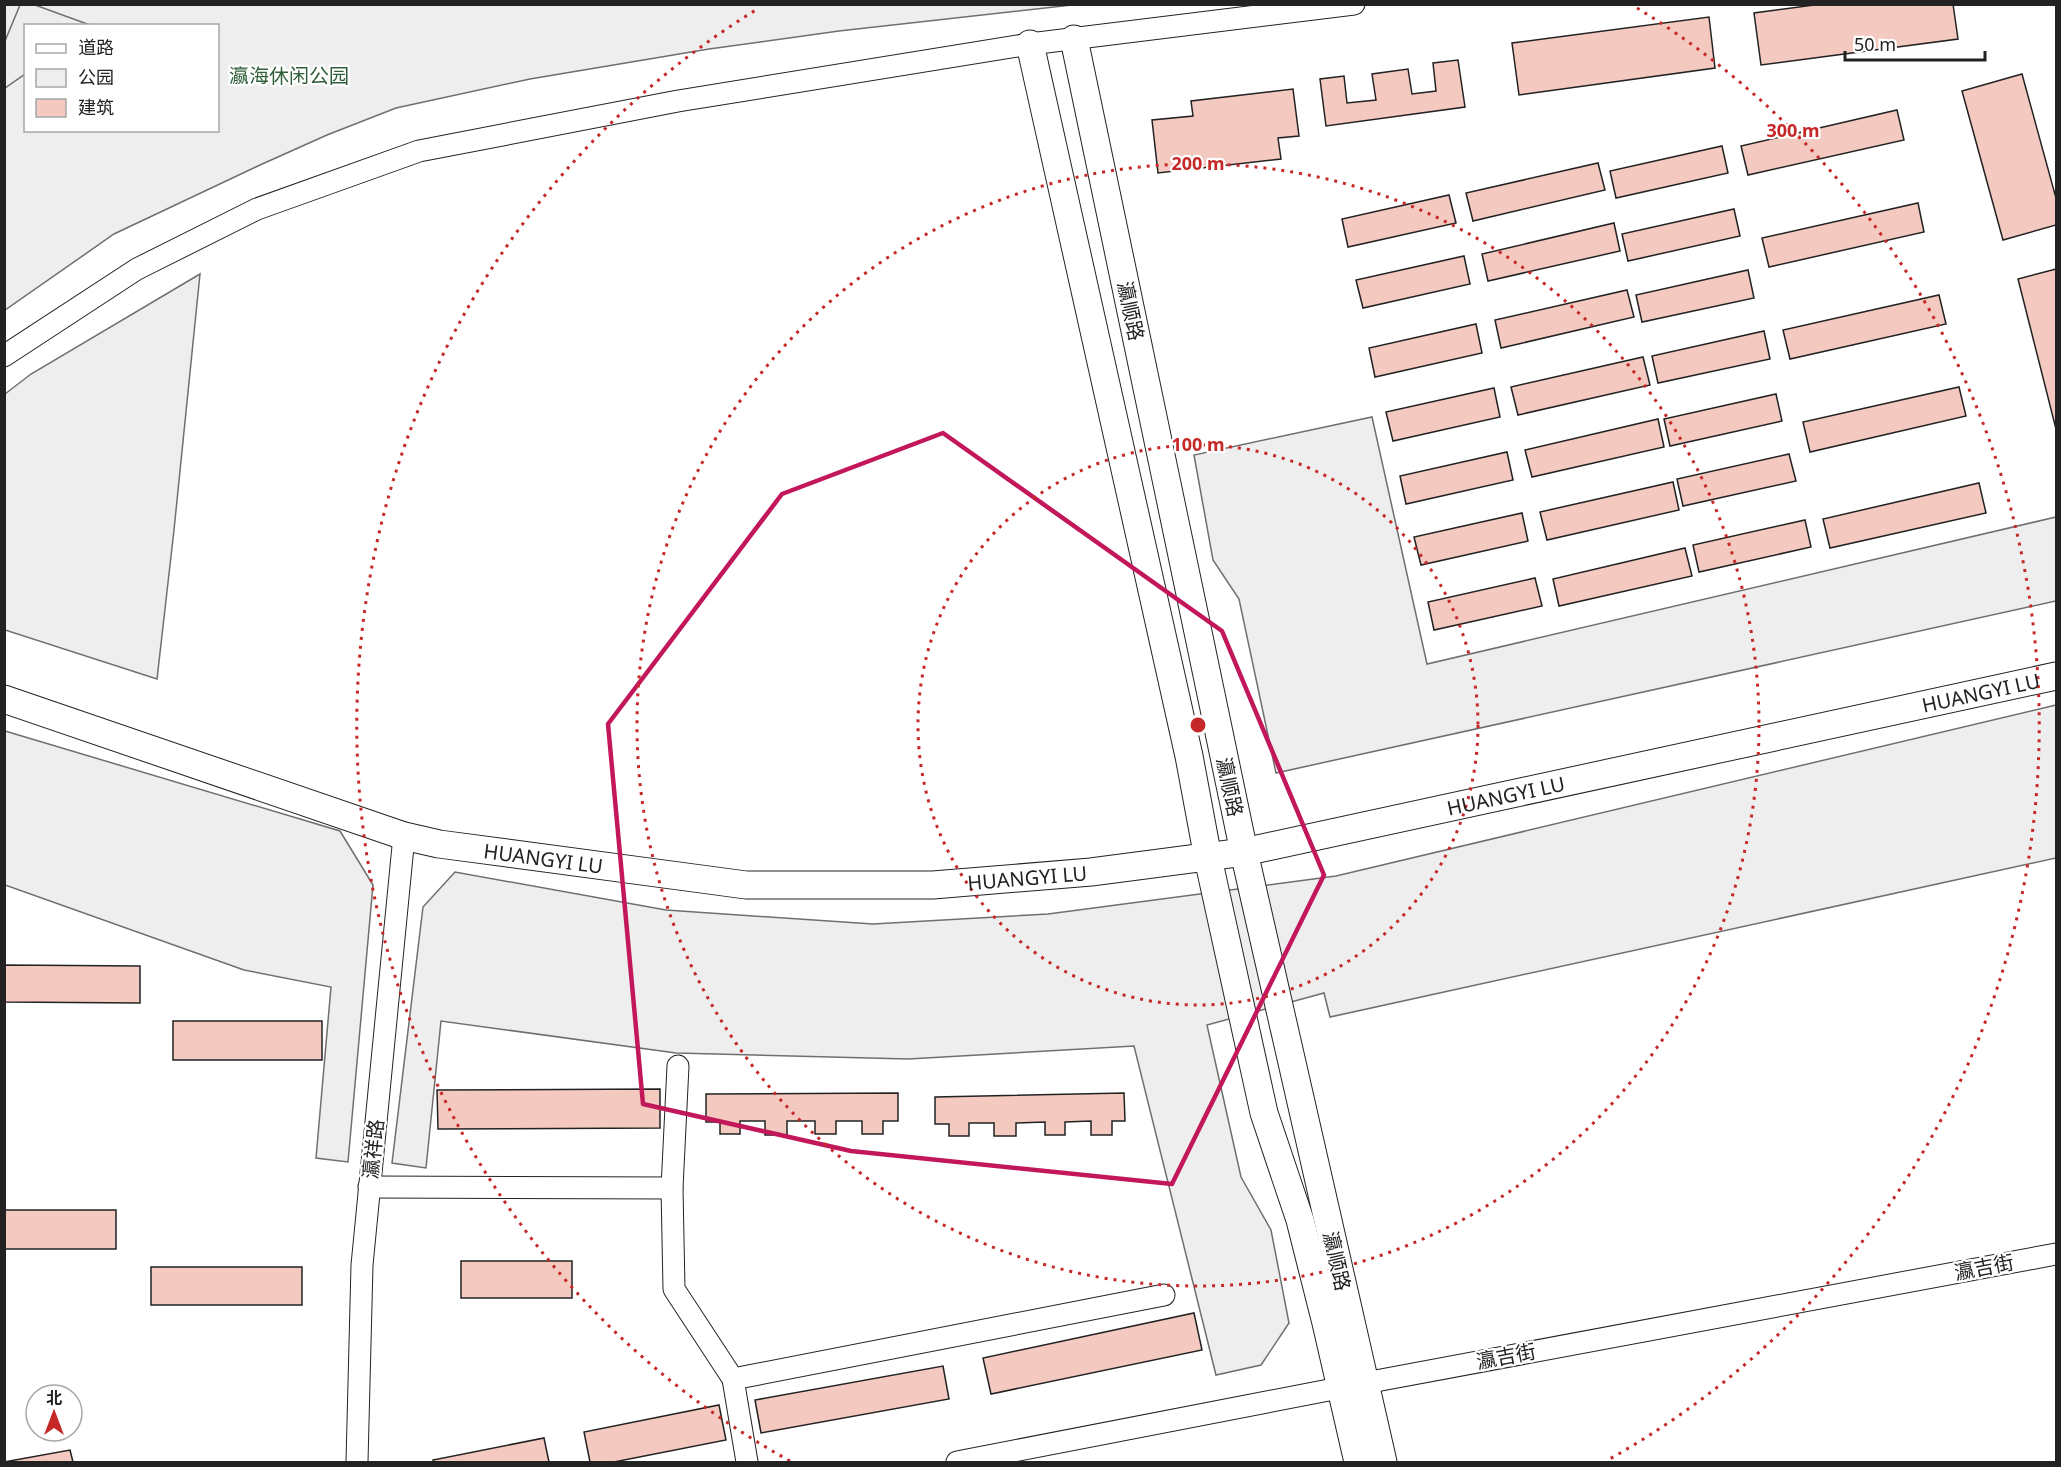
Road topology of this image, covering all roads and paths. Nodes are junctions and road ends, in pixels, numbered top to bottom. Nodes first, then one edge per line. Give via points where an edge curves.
1 (1354, 4) edge
2 (1074, 39) junction
3 (1030, 44) junction
4 (4, 356) edge
5 (2056, 676) edge
6 (4, 699) edge
7 (404, 836) junction
8 (1244, 852) junction
9 (1208, 858) junction
10 (678, 1066) dead end
11 (369, 1186) junction
12 (672, 1188) junction
13 (2056, 1254) edge
14 (1164, 1294) dead end
15 (733, 1379) junction
16 (1352, 1385) junction
17 (357, 1462) edge
18 (747, 1462) edge
19 (957, 1462) edge
20 (1358, 1462) edge
21 (1383, 1462) edge

1 - 2 street
2 - 3 street
2 - 8 main road, 瀛顺路
3 - 4 street via 678,101 419,151 257,209 137,269
3 - 9 main road, 瀛顺路
5 - 8 main road, HUANGYI LU
6 - 7 main road, HUANGYI LU
7 - 9 main road, HUANGYI LU via 746,885 933,885
7 - 11 street, 瀛祥路
8 - 9 main road, HUANGYI LU
8 - 16 main road, 瀛顺路
9 - 16 main road, 瀛顺路 via 1264,1113
10 - 12 street
11 - 12 street
11 - 17 street, 瀛祥路 via 362,1265
12 - 15 street via 674,1289
13 - 16 street, 瀛吉街
14 - 15 street
15 - 18 street
16 - 19 street, 瀛吉街
16 - 20 main road, 瀛顺路
16 - 21 main road, 瀛顺路

